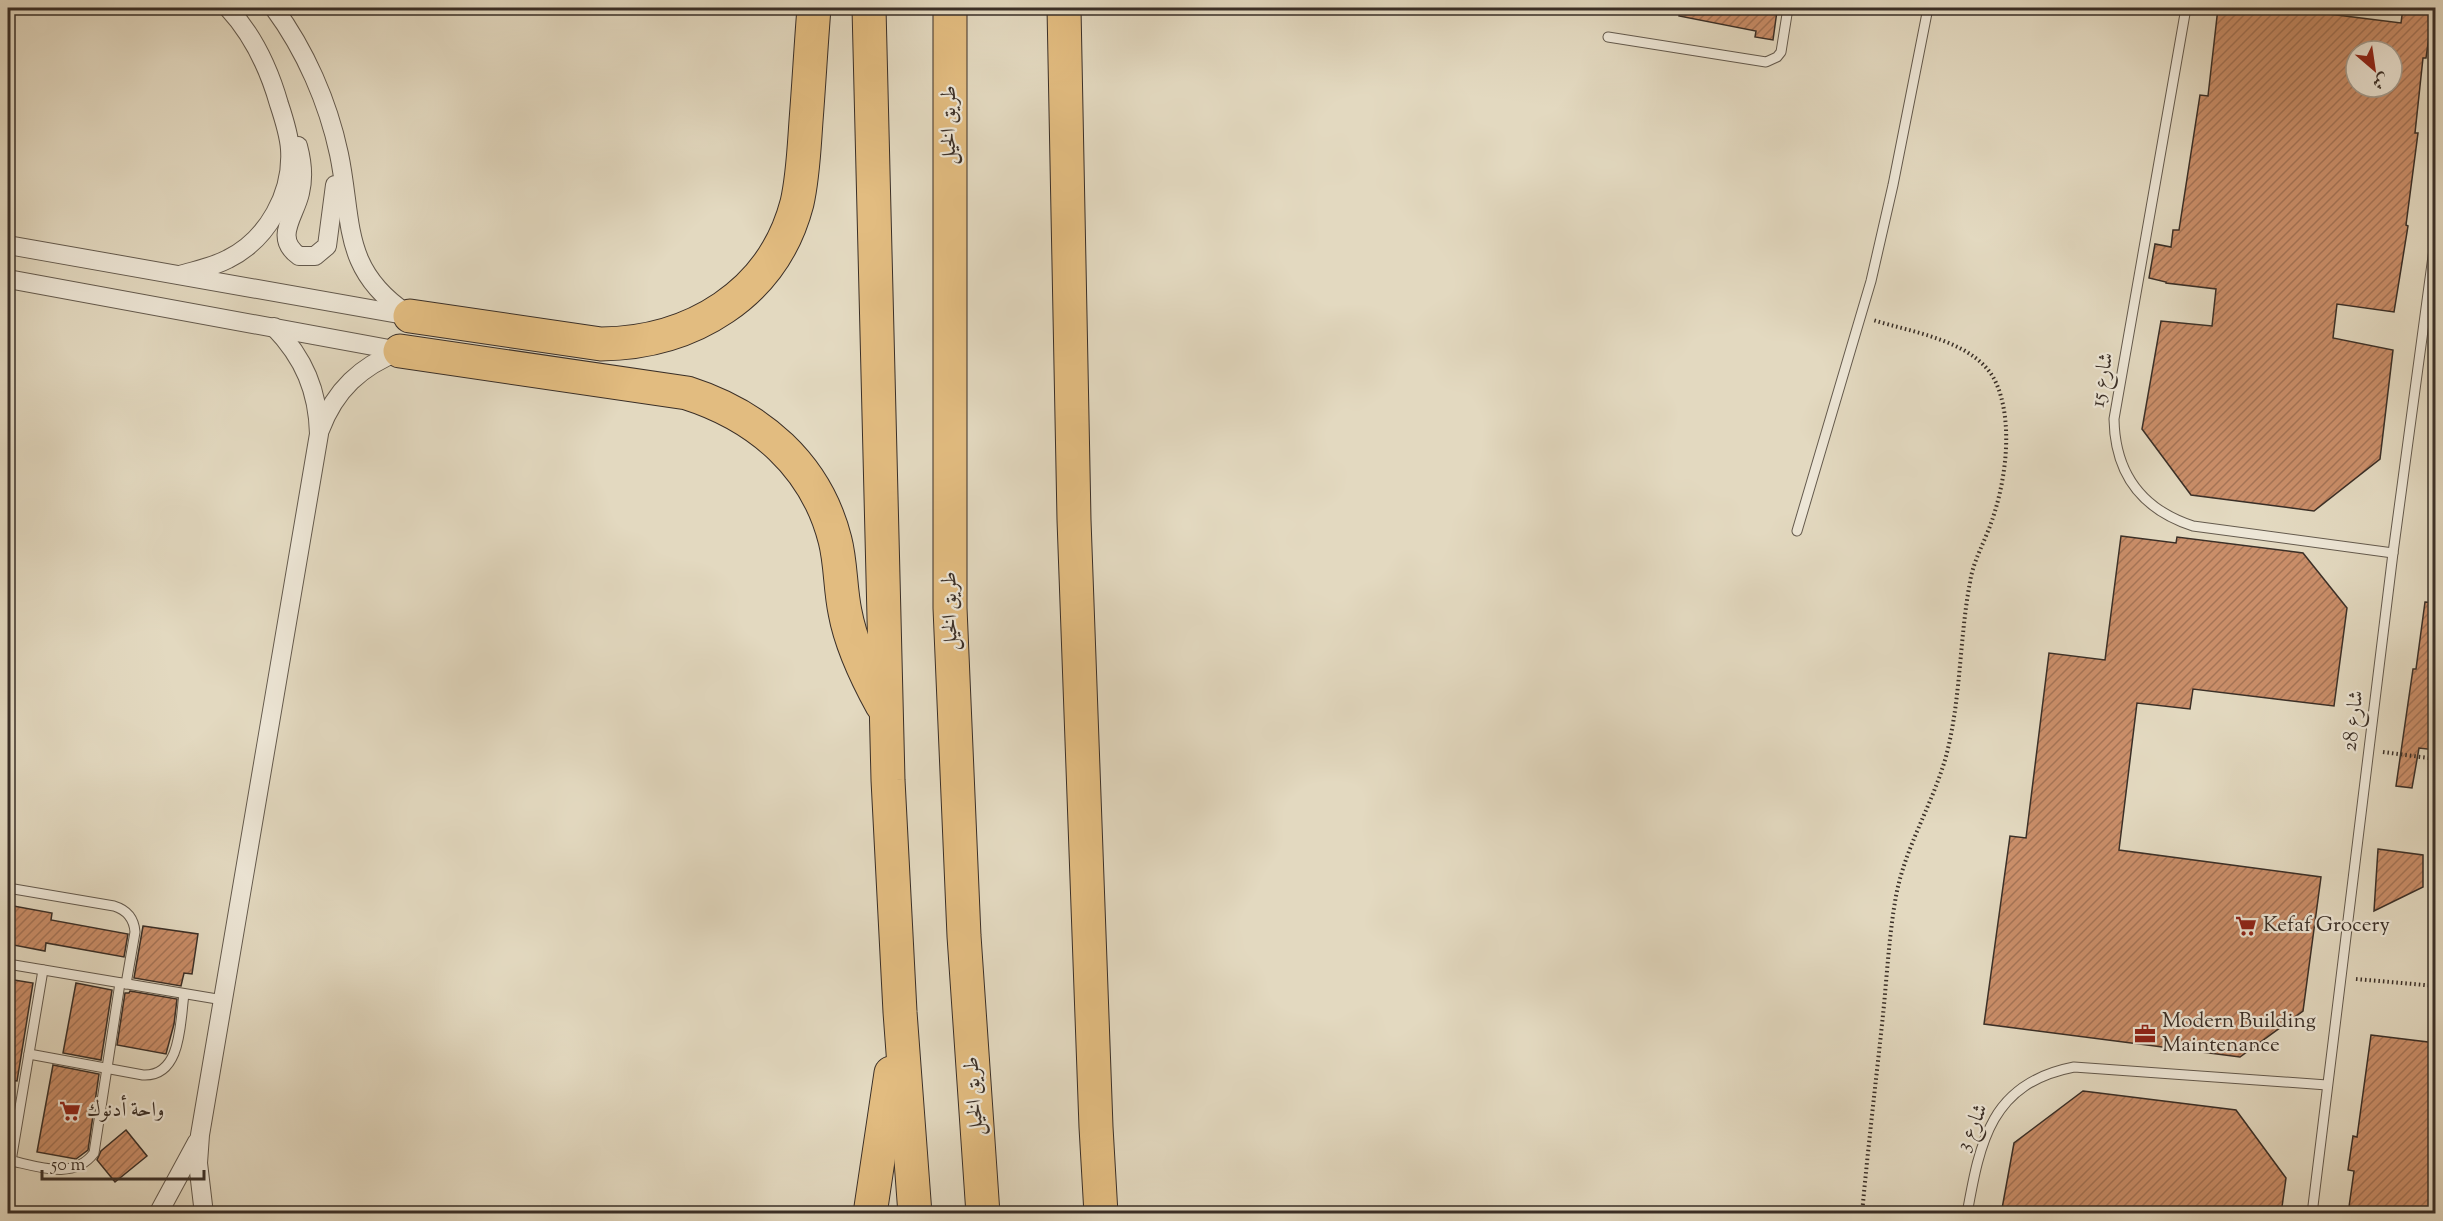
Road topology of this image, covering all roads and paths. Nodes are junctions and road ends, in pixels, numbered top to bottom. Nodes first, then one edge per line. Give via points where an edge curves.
1 (228, 8) edge
2 (274, 8) edge
3 (814, 8) edge
4 (869, 8) edge
5 (950, 8) edge
6 (1064, 8) edge
7 (1788, 8) edge
8 (1928, 8) edge
9 (2186, 8) edge
10 (1608, 36) dead end
11 (282, 112) junction
12 (339, 154) junction
13 (2436, 234) edge
14 (8, 245) edge
15 (175, 276) junction
16 (8, 279) edge
17 (410, 316) junction
18 (1861, 316) junction
19 (274, 327) junction
20 (400, 351) junction
21 (319, 434) junction
22 (1797, 531) dead end
23 (2393, 553) junction
24 (886, 712) junction
25 (2368, 750) junction
26 (2436, 759) edge
27 (8, 888) edge
28 (8, 964) edge
29 (43, 970) junction
30 (2340, 978) junction
31 (123, 983) junction
32 (2436, 986) edge
33 (184, 994) junction
34 (224, 1000) junction
35 (900, 1012) junction
36 (29, 1054) junction
37 (107, 1068) junction
38 (2327, 1085) junction
39 (200, 1135) junction
40 (9, 1161) edge
41 (158, 1214) edge
42 (204, 1214) edge
43 (870, 1214) edge
44 (915, 1214) edge
45 (983, 1214) edge
46 (1101, 1214) edge
47 (1862, 1214) edge
48 (1967, 1214) edge
49 (2312, 1214) edge

1 - 11 street via 257,48
2 - 12 street via 310,69
3 - 17 highway via 796,205 773,256 735,299 695,326 661,338 625,344 601,344
4 - 24 highway
5 - 45 highway, طريق الخيل via 950,608 964,936
6 - 46 highway via 1074,520
7 - 10 lane via 1780,52 1766,62
8 - 18 lane via 1891,195
9 - 23 lane, شارع 15 via 2114,419 2122,466 2151,504 2186,523
11 - 12 street via 301,158 301,191 286,230 288,245 300,256 315,256 330,239
11 - 15 street via 290,167 271,220 260,235 230,258
12 - 17 street via 349,231 358,257 382,294
13 - 23 lane, شارع 28
14 - 15 street
15 - 17 street
16 - 19 street
18 - 22 lane
18 - 47 path via 1973,354 1997,385 2006,455 1998,506 1970,580 1945,759 1912,838 1896,896
19 - 20 street
19 - 21 street via 288,341 309,375
20 - 21 street via 372,363 349,382 336,397
20 - 24 highway via 687,393 725,407 767,433 801,468 824,506 836,543 851,637
21 - 34 street
23 - 25 lane, شارع 28
24 - 35 highway
25 - 26 path
25 - 30 lane, شارع 28
27 - 31 lane via 114,906 127,912 135,932
28 - 29 lane
29 - 31 lane
29 - 36 lane
30 - 32 path
30 - 38 lane, شارع 28
31 - 33 lane
31 - 37 lane
33 - 34 lane
33 - 37 lane via 174,1053 166,1068 152,1076
34 - 39 street
35 - 43 highway
35 - 44 highway
36 - 37 lane
36 - 40 lane
37 - 40 lane via 96,1145 82,1166 66,1171
38 - 48 lane, شارع 3 via 2074,1067 2049,1073 2012,1096 1990,1123 1976,1166
38 - 49 lane, شارع 28
39 - 41 street
39 - 42 street via 198,1163

